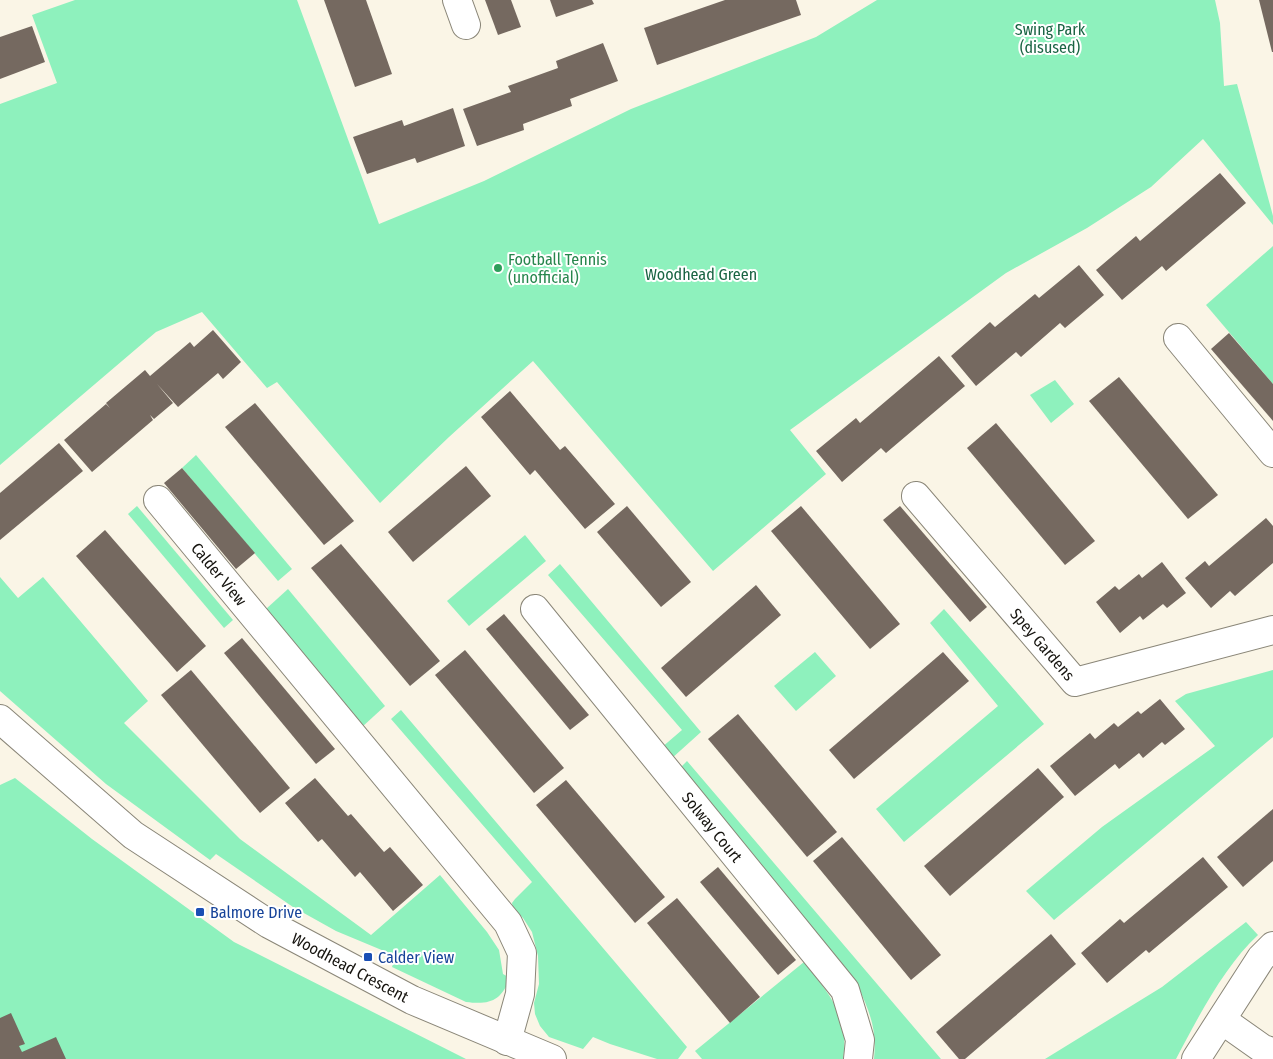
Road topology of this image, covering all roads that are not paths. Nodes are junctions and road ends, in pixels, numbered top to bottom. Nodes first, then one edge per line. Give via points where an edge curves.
1 (457, 0) edge
2 (466, 25) dead end
3 (1178, 338) dead end
4 (1273, 453) edge
5 (916, 496) dead end
6 (158, 500) dead end
7 (535, 609) dead end
8 (1273, 630) edge
9 (2, 726) edge
10 (1273, 946) edge
11 (1222, 1020) junction
12 (507, 1041) junction
13 (1273, 1052) edge
14 (552, 1059) edge
15 (858, 1059) edge
16 (1196, 1059) edge

1 - 2 street
3 - 4 street
5 - 8 street, Spey Gardens via 1075,682
6 - 12 street, Calder View via 508,923 522,953 520,994
7 - 15 street, Solway Court via 846,990 860,1040
9 - 12 street, Woodhead Crescent via 133,835 269,924 412,1000
10 - 11 street via 1261,958
11 - 13 street
11 - 16 street
12 - 14 street, Woodhead Crescent

